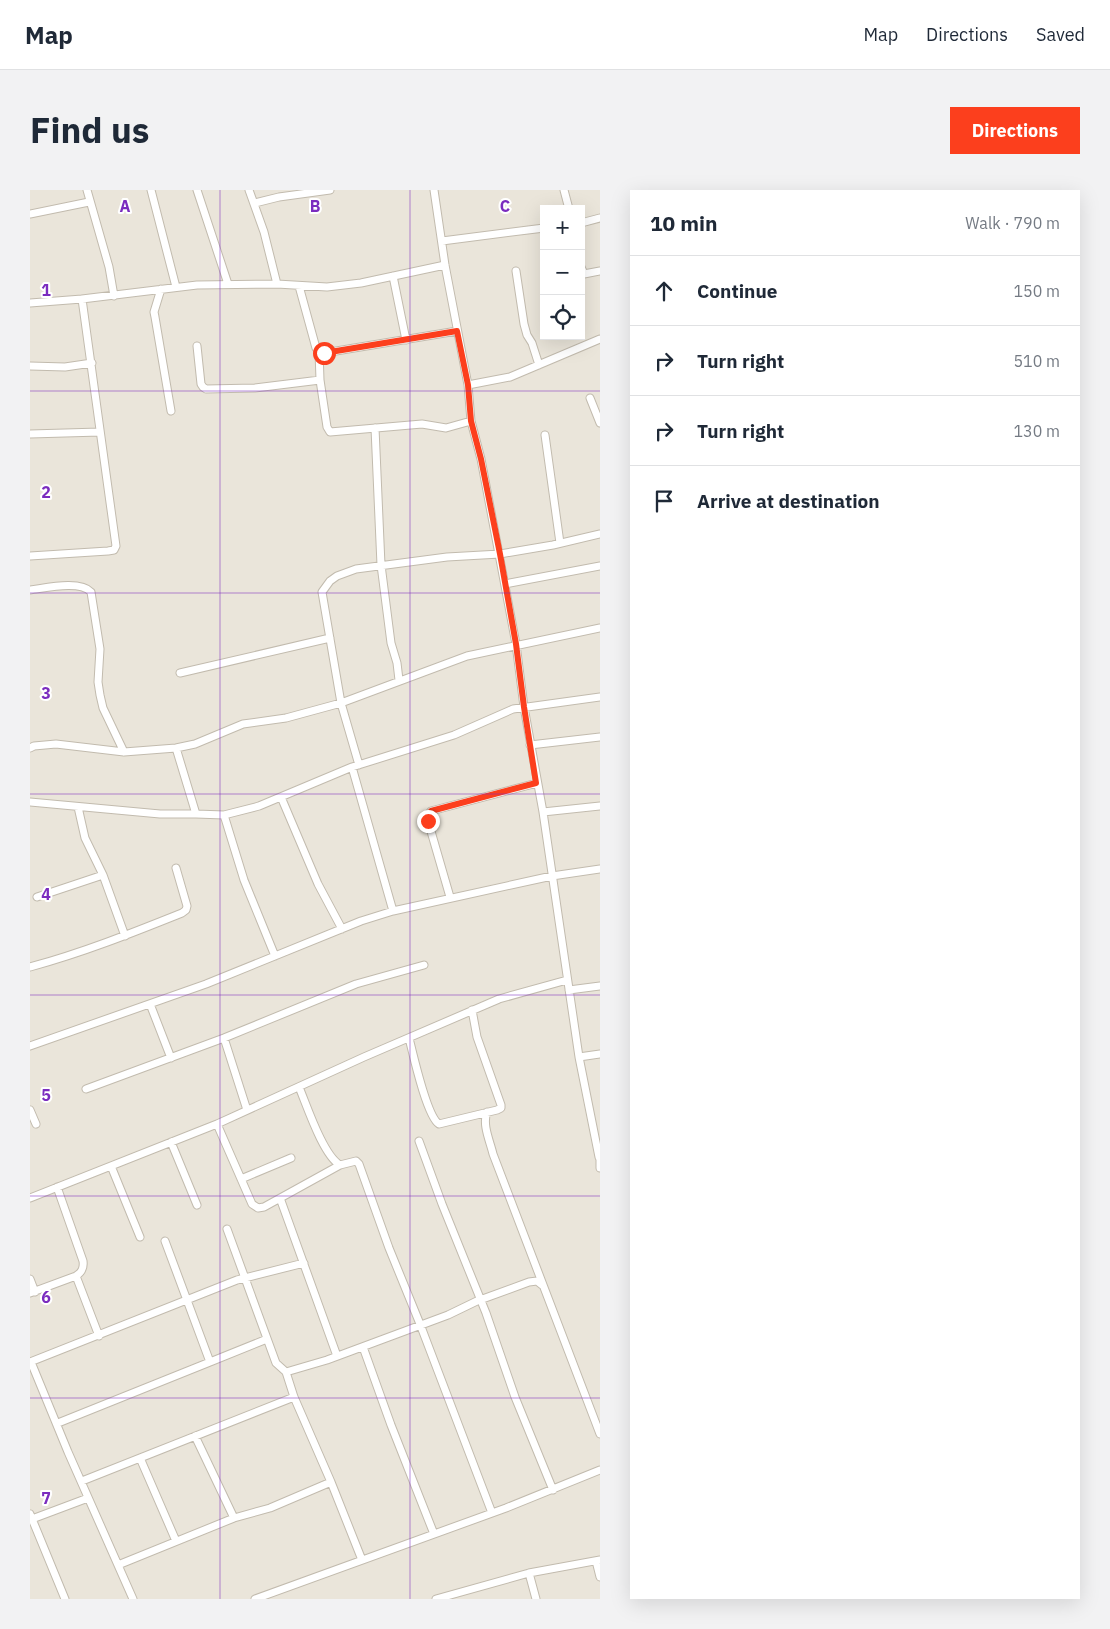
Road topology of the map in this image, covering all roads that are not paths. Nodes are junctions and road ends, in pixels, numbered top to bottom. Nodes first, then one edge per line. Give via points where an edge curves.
1 (87, 190) edge
2 (151, 190) edge
3 (197, 190) edge
4 (250, 190) edge
5 (330, 190) edge
6 (434, 190) edge
7 (564, 190) edge
8 (89, 202) junction
9 (255, 203) junction
10 (567, 205) edge
11 (30, 214) edge
12 (600, 218) edge
13 (585, 222) edge
14 (540, 229) edge
15 (442, 241) junction
16 (445, 265) junction
17 (516, 271) dead end
18 (600, 271) edge
19 (585, 274) edge
20 (393, 276) junction
21 (228, 284) junction
22 (276, 284) junction
23 (299, 286) junction
24 (176, 287) junction
25 (161, 289) junction
26 (114, 296) junction
27 (82, 299) junction
28 (30, 303) edge
29 (457, 331) junction
30 (600, 339) edge
31 (406, 340) junction
32 (197, 346) dead end
33 (318, 351) junction
34 (92, 363) junction
35 (538, 365) junction
36 (30, 366) edge
37 (320, 380) junction
38 (468, 385) junction
39 (590, 398) dead end
40 (171, 411) dead end
41 (471, 421) junction
42 (600, 423) edge
43 (375, 428) junction
44 (100, 432) junction
45 (30, 434) edge
46 (546, 435) dead end
47 (600, 534) edge
48 (560, 544) junction
49 (500, 554) junction
50 (30, 556) edge
51 (381, 565) junction
52 (600, 566) edge
53 (505, 584) junction
54 (30, 590) edge
55 (600, 628) edge
56 (330, 638) junction
57 (516, 644) junction
58 (180, 673) dead end
59 (399, 680) junction
60 (600, 697) edge
61 (341, 703) junction
62 (524, 707) junction
63 (600, 737) edge
64 (530, 745) junction
65 (30, 748) edge
66 (176, 748) junction
67 (124, 752) junction
68 (356, 766) junction
69 (536, 783) junction
70 (281, 797) junction
71 (30, 802) edge
72 (600, 806) edge
73 (78, 807) junction
74 (543, 812) junction
75 (196, 814) junction
76 (224, 815) junction
77 (176, 868) dead end
78 (600, 869) edge
79 (103, 875) junction
80 (552, 876) junction
81 (37, 897) dead end
82 (450, 897) junction
83 (393, 911) junction
84 (342, 929) junction
85 (125, 936) junction
86 (275, 956) junction
87 (424, 965) dead end
88 (30, 967) edge
89 (567, 980) junction
90 (600, 986) edge
91 (568, 990) junction
92 (150, 1004) junction
93 (472, 1010) junction
94 (224, 1038) junction
95 (408, 1038) junction
96 (30, 1046) edge
97 (600, 1054) edge
98 (579, 1057) junction
99 (171, 1058) junction
100 (299, 1087) junction
101 (86, 1089) dead end
102 (247, 1110) junction
103 (30, 1112) edge
104 (487, 1112) junction
105 (36, 1124) dead end
106 (217, 1124) junction
107 (419, 1141) dead end
108 (171, 1142) junction
109 (600, 1157) edge
110 (291, 1158) dead end
111 (340, 1165) junction
112 (111, 1166) junction
113 (600, 1168) edge
114 (241, 1179) junction
115 (57, 1187) junction
116 (30, 1198) edge
117 (280, 1198) junction
118 (197, 1205) dead end
119 (227, 1229) dead end
120 (140, 1237) dead end
121 (165, 1241) dead end
122 (304, 1263) junction
123 (76, 1276) junction
124 (245, 1277) junction
125 (30, 1279) edge
126 (544, 1287) junction
127 (32, 1292) edge
128 (187, 1300) junction
129 (480, 1300) junction
130 (420, 1324) junction
131 (99, 1336) junction
132 (267, 1339) junction
133 (363, 1347) junction
134 (337, 1356) junction
135 (31, 1362) edge
136 (210, 1362) junction
137 (286, 1372) junction
138 (294, 1397) junction
139 (58, 1423) junction
140 (600, 1434) edge
141 (195, 1436) junction
142 (140, 1458) junction
143 (600, 1470) edge
144 (82, 1481) junction
145 (331, 1482) junction
146 (553, 1490) junction
147 (88, 1498) junction
148 (492, 1513) junction
149 (31, 1517) edge
150 (234, 1518) junction
151 (434, 1534) junction
152 (176, 1541) junction
153 (362, 1560) junction
154 (598, 1561) edge
155 (118, 1565) junction
156 (529, 1573) junction
157 (600, 1578) edge
158 (65, 1599) edge
159 (133, 1599) edge
160 (255, 1599) edge
161 (436, 1599) edge
162 (536, 1599) edge

1 - 8 street
2 - 24 street
3 - 21 street
4 - 9 street
5 - 9 street
6 - 15 street
7 - 10 street
8 - 11 street
8 - 26 street via 105,250
9 - 22 street
12 - 13 street
14 - 15 street
15 - 16 street
16 - 20 street
16 - 29 street
17 - 35 street via 524,324
18 - 19 street
20 - 23 street via 327,287
20 - 31 street
21 - 22 street
21 - 24 street
22 - 23 street
23 - 33 street
24 - 25 street
25 - 26 street
25 - 40 street via 154,312
26 - 27 street
27 - 28 street
27 - 34 street
29 - 31 street
29 - 38 street
30 - 35 street
31 - 33 street via 332,353
32 - 37 street via 202,384 206,389 255,388
33 - 37 street
34 - 36 street via 64,367
34 - 44 street
35 - 38 street via 510,377
37 - 43 street via 330,432
38 - 41 street
39 - 42 street
41 - 43 street via 446,428 422,424
41 - 49 street
43 - 51 street
44 - 45 street
44 - 50 street via 116,538 114,550
46 - 48 street
47 - 48 street
48 - 49 street
49 - 51 street
49 - 53 street
51 - 56 street via 337,576 322,592
51 - 59 street
52 - 53 street
53 - 57 street
54 - 67 street via 71,586 84,587 91,592 100,649 100,695
55 - 57 street
56 - 58 street
56 - 61 street
57 - 59 street via 460,658
57 - 62 street
59 - 61 street
60 - 62 street
61 - 66 street via 286,718 243,724 195,744
61 - 68 street
62 - 64 street
62 - 68 street via 512,709 454,735
63 - 64 street
64 - 69 street
65 - 67 street via 56,744
66 - 67 street
66 - 75 street
68 - 70 street
68 - 83 street
69 - 74 street
69 - 82 street via 431,811 428,821
70 - 76 street
70 - 84 street via 318,884
71 - 73 street
72 - 74 street
73 - 75 street
73 - 79 street via 85,838
74 - 80 street
75 - 76 street
76 - 86 street via 244,880
77 - 85 street via 186,910
78 - 80 street
79 - 81 street
79 - 85 street
80 - 82 street
80 - 89 street
82 - 83 street
83 - 84 street
84 - 86 street
85 - 88 street
86 - 92 street
87 - 94 street via 356,984
89 - 91 street
89 - 93 street via 511,995
90 - 91 street
91 - 98 street
92 - 96 street
92 - 99 street
93 - 95 street
93 - 104 street via 477,1036 501,1105 497,1110
94 - 99 street
94 - 102 street
95 - 100 street
95 - 104 street via 434,1121 439,1124
97 - 98 street
98 - 109 street
99 - 101 street
100 - 102 street
100 - 111 street via 320,1136
102 - 106 street
103 - 105 street
104 - 126 street via 485,1124 493,1154
106 - 108 street
106 - 114 street
107 - 129 street
108 - 112 street
108 - 118 street
109 - 113 street
110 - 114 street
111 - 117 street
111 - 130 street via 356,1161 359,1164
112 - 115 street
112 - 120 street
114 - 117 street via 254,1207 264,1207
115 - 116 street
115 - 123 street via 83,1261 84,1268
117 - 122 street
119 - 124 street
121 - 128 street
122 - 124 street
122 - 134 street
123 - 127 street
123 - 131 street
124 - 128 street
124 - 132 street
125 - 127 street
126 - 129 street via 537,1281 529,1282
126 - 140 street
128 - 131 street
128 - 136 street
129 - 130 street
129 - 146 street
130 - 133 street
130 - 148 street
131 - 135 street
132 - 136 street
132 - 137 street via 276,1363
133 - 134 street
133 - 151 street
134 - 137 street
135 - 139 street
136 - 139 street
137 - 138 street
138 - 141 street
138 - 145 street
139 - 144 street
141 - 142 street
141 - 150 street
142 - 144 street
142 - 152 street
143 - 146 street
144 - 147 street
145 - 150 street via 270,1508
145 - 153 street
146 - 148 street
147 - 149 street
147 - 155 street
148 - 151 street
149 - 158 street
150 - 152 street
151 - 153 street
152 - 155 street
153 - 160 street
154 - 156 street
154 - 157 street
155 - 159 street
156 - 161 street
156 - 162 street

